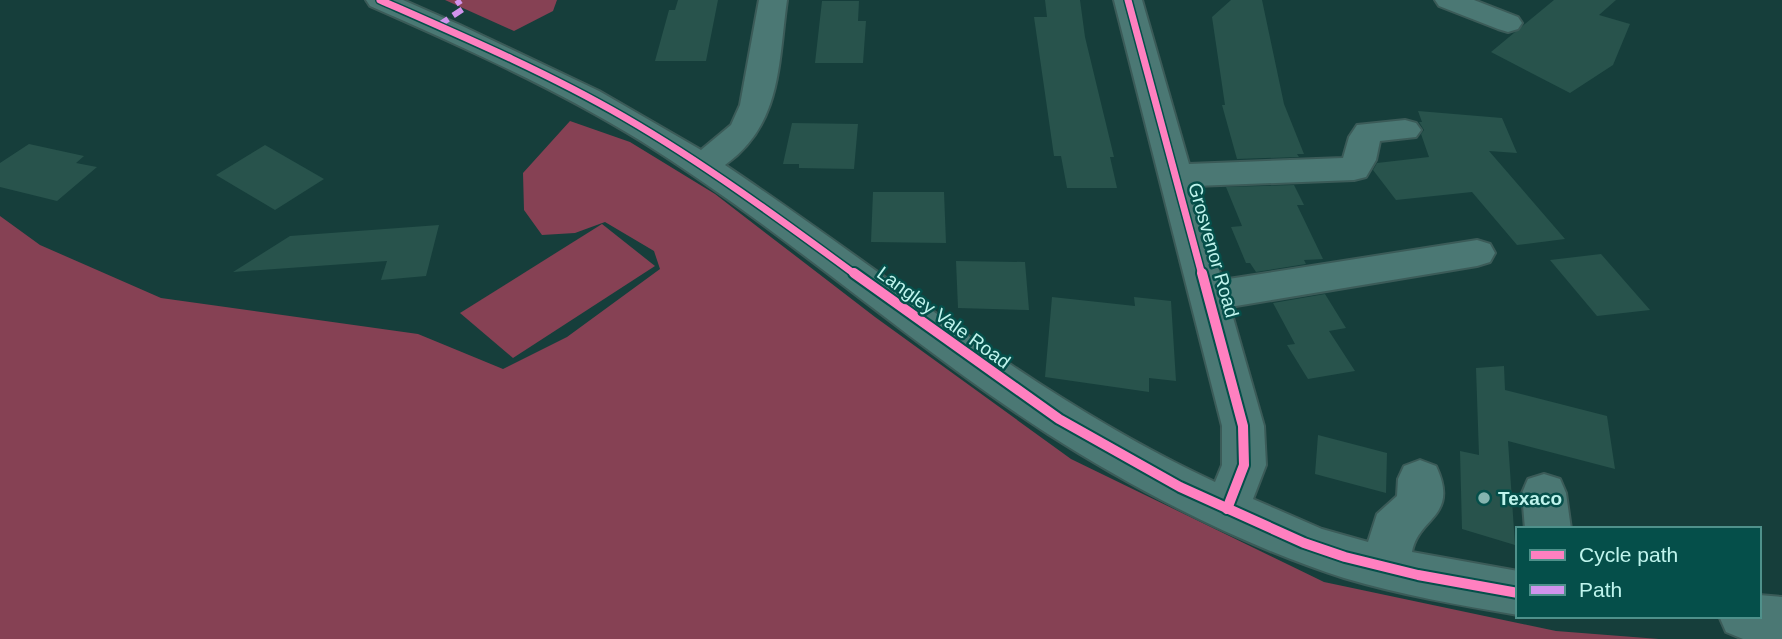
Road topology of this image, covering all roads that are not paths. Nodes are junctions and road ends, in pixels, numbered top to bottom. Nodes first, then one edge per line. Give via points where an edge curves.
1 (380, 0) edge
2 (773, 0) edge
3 (1128, 0) edge
4 (1448, 0) edge
5 (1508, 23) dead end
6 (1405, 130) dead end
7 (701, 166) junction
8 (1174, 176) junction
9 (1476, 253) dead end
10 (1209, 296) junction
11 (1420, 479) dead end
12 (1227, 509) junction
13 (1386, 569) junction
14 (1516, 593) edge
15 (1761, 618) edge
16 (1782, 620) edge

1 - 7 street, Langley Vale Road via 559,82
2 - 7 street via 756,104 745,129
3 - 8 street, Grosvenor Road
4 - 5 street
6 - 8 street via 1368,132 1354,169
7 - 12 street, Langley Vale Road via 1060,420 1146,470
8 - 10 street, Grosvenor Road
9 - 10 street
10 - 12 street, Grosvenor Road via 1243,426 1244,465
11 - 13 street via 1419,505 1393,528
12 - 13 street, Langley Vale Road via 1319,548
13 - 14 street, Langley Vale Road
15 - 16 street

